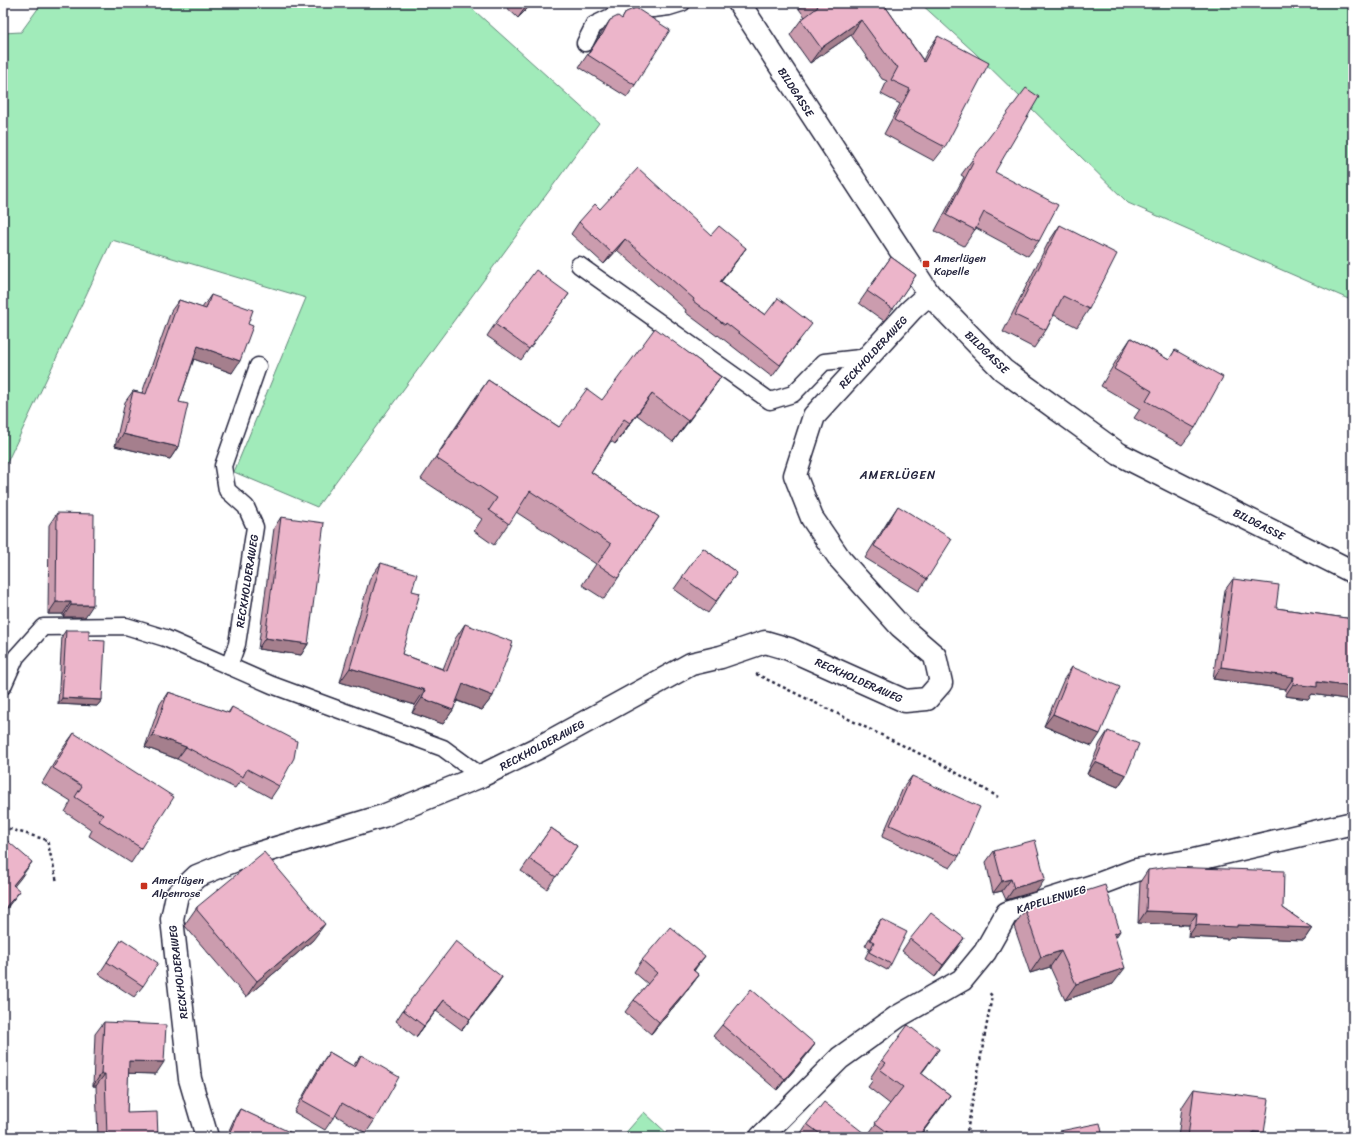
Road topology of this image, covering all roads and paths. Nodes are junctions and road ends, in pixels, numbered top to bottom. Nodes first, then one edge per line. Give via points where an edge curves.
1 (682, 3) edge
2 (737, 5) edge
3 (585, 43) dead end
4 (579, 265) dead end
5 (929, 294) junction
6 (869, 357) junction
7 (258, 366) dead end
8 (1353, 572) edge
9 (721, 657) junction
10 (229, 666) junction
11 (3, 686) edge
12 (481, 776) junction
13 (998, 797) dead end
14 (1353, 823) edge
15 (3, 827) edge
16 (57, 882) dead end
17 (971, 969) junction
18 (207, 1137) edge
19 (761, 1137) edge
20 (966, 1137) edge

1 - 3 lane via 653,9 627,9 594,25
2 - 5 street, BILDGASSE
4 - 6 lane via 770,401 793,394 824,362
5 - 6 street, RECKHOLDERAWEG
5 - 8 street, BILDGASSE via 1003,370 1119,454
6 - 9 street, RECKHOLDERAWEG via 814,416 795,475 812,518 840,559 900,626 935,656 941,683 927,700 905,701 789,649 765,642
7 - 10 lane, RECKHOLDERAWEG via 224,466 227,490 246,507 255,527 237,644
9 - 12 street, RECKHOLDERAWEG via 691,664 538,748
9 - 13 path via 945,766
10 - 11 lane via 165,638 126,626 43,627 16,657
10 - 12 lane via 272,685 443,748
12 - 18 street, RECKHOLDERAWEG via 383,816 236,860 197,876 177,895 172,919 190,1079
14 - 17 street, KAPELLENWEG via 1194,860 1136,870 1007,913 985,952
15 - 16 path via 47,840
17 - 19 street, KAPELLENWEG via 962,980 897,1017 840,1058
17 - 20 path via 992,996

